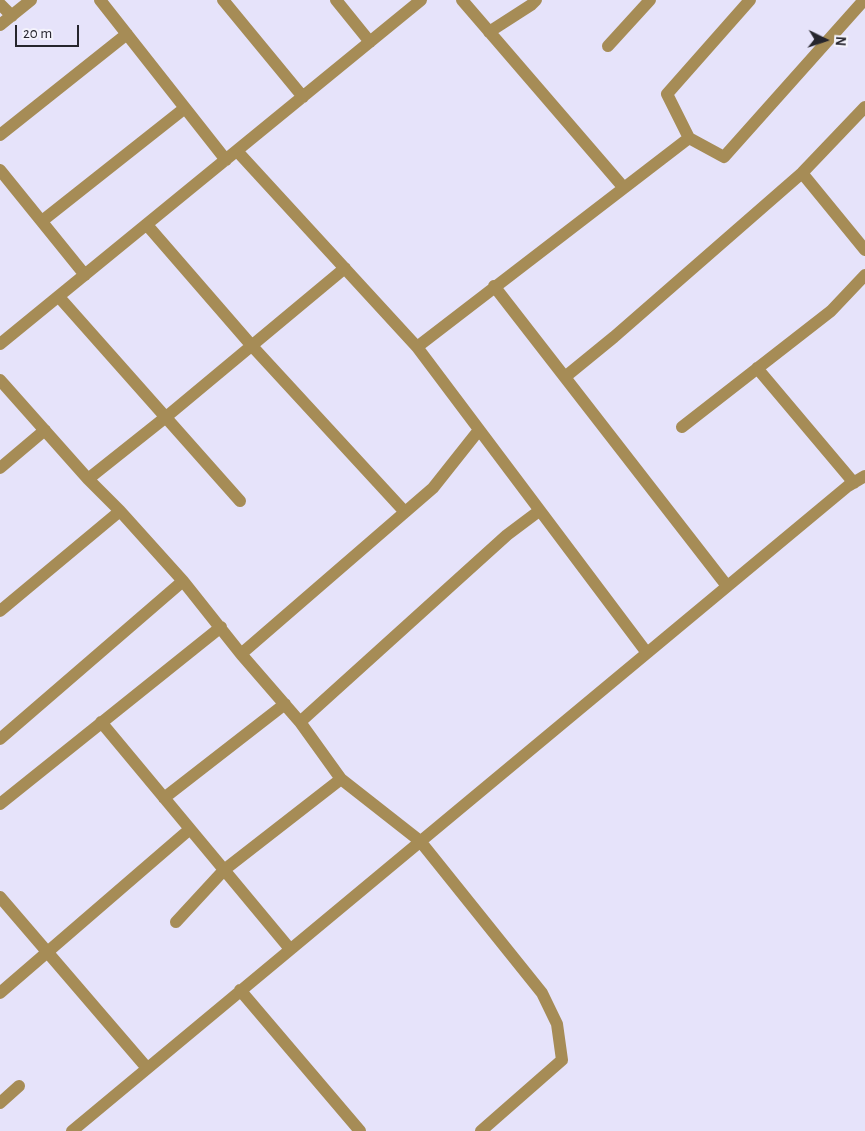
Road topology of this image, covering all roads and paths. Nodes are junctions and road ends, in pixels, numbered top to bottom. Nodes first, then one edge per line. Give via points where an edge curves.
1 (31, 0) edge
2 (100, 0) edge
3 (223, 0) edge
4 (336, 0) edge
5 (421, 0) edge
6 (462, 0) edge
7 (536, 0) edge
8 (650, 0) edge
9 (750, 0) edge
10 (864, 0) edge
11 (0, 4) edge
12 (12, 16) junction
13 (0, 25) edge
14 (489, 32) junction
15 (128, 34) junction
16 (370, 42) junction
17 (608, 46) dead end
18 (303, 97) junction
19 (865, 107) edge
20 (185, 108) junction
21 (0, 135) edge
22 (689, 138) junction
23 (237, 150) junction
24 (226, 160) junction
25 (0, 170) edge
26 (802, 173) junction
27 (624, 188) junction
28 (42, 221) junction
29 (146, 226) junction
30 (865, 250) edge
31 (345, 268) junction
32 (85, 275) junction
33 (865, 275) edge
34 (494, 286) junction
35 (59, 297) junction
36 (0, 344) edge
37 (252, 346) junction
38 (417, 347) junction
39 (757, 368) junction
40 (564, 377) junction
41 (0, 380) edge
42 (166, 417) junction
43 (682, 427) dead end
44 (45, 430) junction
45 (479, 430) junction
46 (0, 468) edge
47 (865, 476) edge
48 (88, 479) junction
49 (854, 482) junction
50 (240, 501) dead end
51 (120, 511) junction
52 (539, 511) junction
53 (404, 512) junction
54 (183, 581) junction
55 (727, 586) junction
56 (0, 611) edge
57 (221, 627) junction
58 (647, 653) junction
59 (241, 654) junction
60 (285, 704) junction
61 (101, 722) junction
62 (300, 722) junction
63 (0, 739) edge
64 (341, 779) junction
65 (164, 798) junction
66 (0, 804) edge
67 (190, 829) junction
68 (420, 841) junction
69 (224, 870) junction
70 (0, 897) edge
71 (176, 922) dead end
72 (290, 949) junction
73 (47, 952) junction
74 (240, 990) junction
75 (0, 993) edge
76 (147, 1068) junction
77 (19, 1086) dead end
78 (0, 1103) edge
79 (72, 1131) edge
80 (360, 1131) edge
81 (481, 1131) edge

1 - 12 street
2 - 15 street
3 - 18 street
4 - 16 street
5 - 16 street
6 - 14 street
7 - 14 street
8 - 17 street
9 - 22 street via 667,94
10 - 22 street via 724,157
11 - 12 street
12 - 13 street
14 - 27 street
15 - 20 street
15 - 21 street
16 - 18 street
18 - 23 street
19 - 26 street
20 - 24 street
20 - 28 street
22 - 27 street
23 - 24 street
23 - 31 street
24 - 29 street
25 - 28 street
26 - 30 street
26 - 40 street via 629,325
27 - 34 street
28 - 32 street
29 - 32 street
29 - 37 street
31 - 37 street
31 - 38 street
32 - 35 street
33 - 39 street via 831,311
34 - 38 street
34 - 40 street
35 - 36 street
35 - 42 street
37 - 42 street
37 - 53 street
38 - 45 street
39 - 43 street
39 - 49 street
40 - 55 street
41 - 44 street
42 - 48 street
42 - 50 street
44 - 46 street
44 - 48 street
45 - 52 street
45 - 53 street via 433,488
47 - 49 street
48 - 51 street
49 - 55 street
51 - 54 street
51 - 56 street
52 - 58 street
52 - 62 street via 507,535
53 - 59 street
54 - 57 street
54 - 63 street
55 - 58 street
57 - 59 street
57 - 61 street
58 - 68 street
59 - 60 street
60 - 62 street
60 - 65 street
61 - 65 street
61 - 66 street
62 - 64 street
64 - 68 street
64 - 69 street
65 - 67 street
67 - 69 street
67 - 73 street
68 - 72 street
68 - 81 street via 542,993 557,1024 562,1060
69 - 71 street
69 - 72 street
70 - 73 street
72 - 74 street
73 - 75 street
73 - 76 street
74 - 76 street
74 - 80 street
76 - 79 street
77 - 78 street

